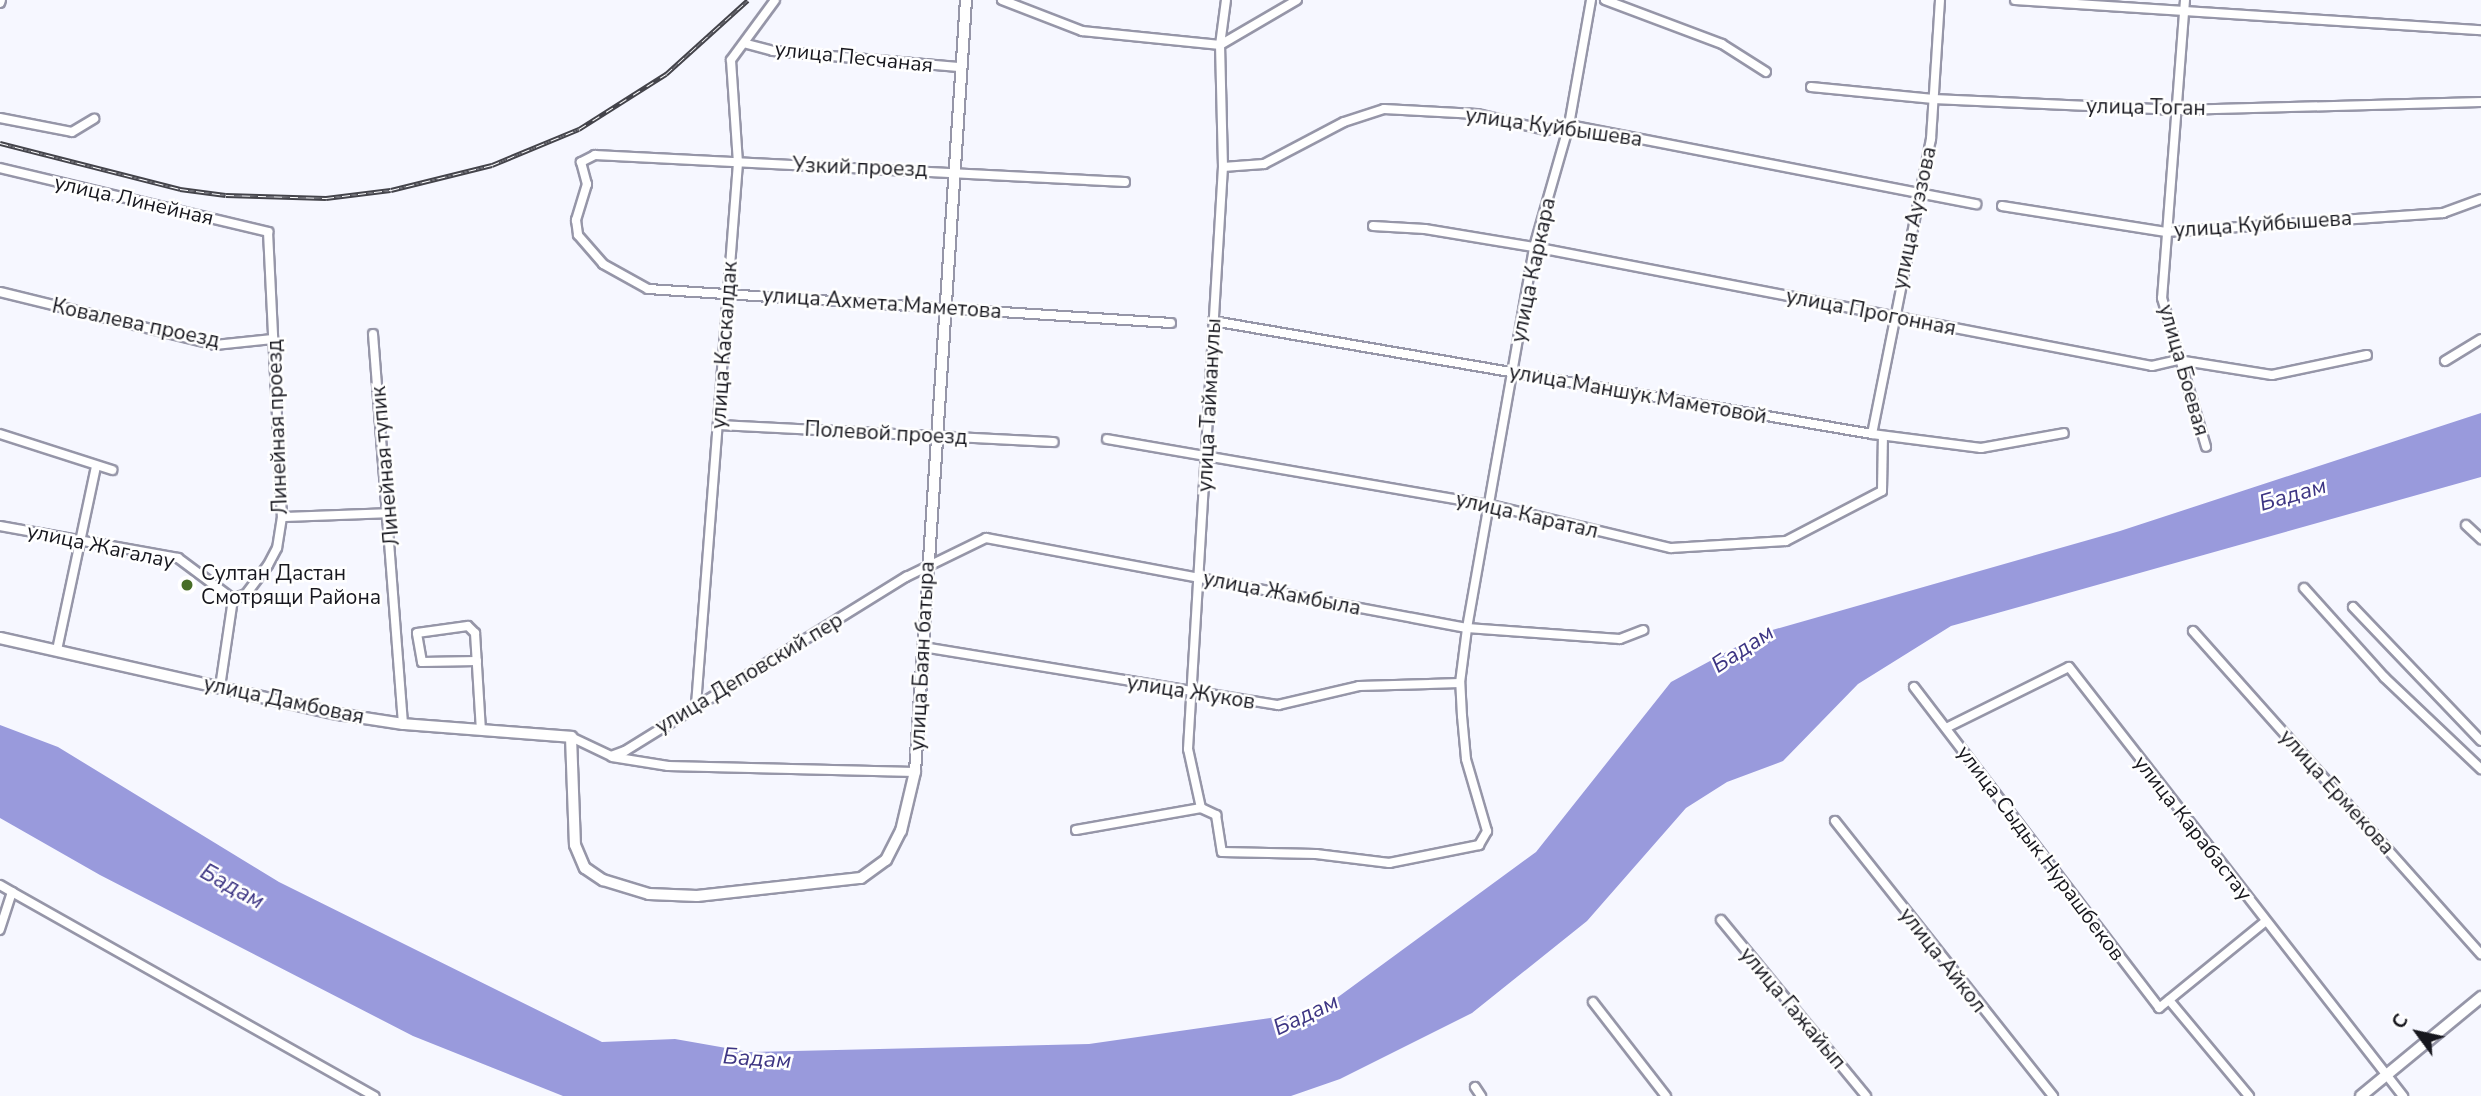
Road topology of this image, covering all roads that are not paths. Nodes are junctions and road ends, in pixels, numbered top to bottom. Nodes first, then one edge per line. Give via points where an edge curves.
1 (775, 0) edge
2 (966, 0) edge
3 (1002, 0) edge
4 (1226, 0) edge
5 (1297, 0) edge
6 (1591, 0) edge
7 (1605, 0) edge
8 (1940, 0) edge
9 (2015, 0) edge
10 (2185, 0) edge
11 (2184, 11) junction
12 (2481, 30) edge
13 (747, 44) junction
14 (1220, 45) junction
15 (961, 67) junction
16 (1766, 72) dead end
17 (1811, 87) dead end
18 (1933, 99) junction
19 (2481, 102) edge
20 (2178, 110) junction
21 (0, 118) edge
22 (94, 119) dead end
23 (1569, 125) junction
24 (595, 155) joint
25 (738, 163) junction
26 (1223, 167) junction
27 (0, 168) edge
28 (954, 171) junction
29 (1125, 182) dead end
30 (1920, 196) junction
31 (2481, 199) edge
32 (1976, 204) dead end
33 (2002, 206) dead end
34 (1373, 226) dead end
35 (268, 232) joint
36 (2166, 232) junction
37 (1534, 247) junction
38 (0, 292) edge
39 (728, 294) junction
40 (944, 306) junction
41 (1893, 317) junction
42 (1213, 321) junction
43 (1171, 323) dead end
44 (373, 334) dead end
45 (273, 340) junction
46 (2481, 340) edge
47 (2367, 355) dead end
48 (2178, 360) junction
49 (2445, 361) dead end
50 (1513, 373) junction
51 (718, 425) junction
52 (2064, 433) dead end
53 (0, 434) edge
54 (1872, 434) junction
55 (936, 436) junction
56 (1883, 436) junction
57 (1107, 439) dead end
58 (1054, 442) dead end
59 (2206, 447) dead end
60 (1207, 454) junction
61 (96, 467) junction
62 (112, 470) dead end
63 (1490, 505) junction
64 (389, 513) junction
65 (282, 517) junction
66 (2466, 524) dead end
67 (0, 526) edge
68 (2481, 539) edge
69 (80, 540) junction
70 (927, 567) junction
71 (1202, 578) junction
72 (2304, 588) dead end
73 (233, 599) junction
74 (2353, 607) dead end
75 (1467, 628) junction
76 (1643, 630) dead end
77 (2193, 631) dead end
78 (0, 638) edge
79 (923, 647) junction
80 (58, 650) junction
81 (477, 661) junction
82 (1460, 683) junction
83 (220, 687) junction
84 (1914, 687) dead end
85 (1193, 694) junction
86 (696, 705) junction
87 (404, 724) junction
88 (1946, 728) junction
89 (481, 730) junction
90 (571, 737) junction
91 (2481, 740) edge
92 (611, 756) junction
93 (2481, 769) edge
94 (915, 772) junction
95 (1201, 808) junction
96 (1835, 821) dead end
97 (1076, 830) dead end
98 (0, 885) edge
99 (12, 892) junction
100 (1721, 920) dead end
101 (2265, 922) junction
102 (0, 930) edge
103 (2481, 954) edge
104 (2481, 997) edge
105 (2169, 1000) junction
106 (1593, 1002) dead end
107 (2386, 1074) junction
108 (1475, 1087) dead end
109 (373, 1096) edge
110 (1480, 1096) edge
111 (1666, 1096) edge
112 (1866, 1096) edge
113 (2053, 1096) edge
114 (2249, 1096) edge
115 (2361, 1096) edge
116 (2403, 1096) edge

1 - 13 street, улица Каскалдак
2 - 15 street, улица Баян батыра
3 - 14 street via 1082,31
4 - 14 street, улица Тайманулы
5 - 14 street
6 - 23 street, улица Каркара
7 - 16 street via 1721,44
8 - 18 street, улица Ауэзова
9 - 11 street
10 - 11 street, улица Боевая
11 - 12 street
11 - 20 street, улица Боевая
13 - 15 street, улица Песчаная via 773,51
13 - 25 street, улица Каскалдак via 731,60
14 - 26 street, улица Тайманулы
15 - 28 street, улица Баян батыра
17 - 18 street, улица Тоган
18 - 20 street, улица Тоган
18 - 30 street, улица Ауэзова
19 - 20 street, улица Тоган
20 - 36 street, улица Боевая
21 - 22 street via 72,132
23 - 26 street, улица Куйбышева via 1546,130 1477,114 1384,109 1344,122 1264,163
23 - 30 street, улица Куйбышева
23 - 37 street, улица Каркара
24 - 25 street, Узкий проезд
24 - 39 street, улица Ахмета Маметова via 581,162 587,184 576,220 578,235 603,264 648,289
25 - 28 street, Узкий проезд
25 - 39 street, улица Каскалдак
26 - 42 street, улица Тайманулы
27 - 35 street, улица Линейная
28 - 29 street, Узкий проезд
28 - 40 street, улица Баян батыра
30 - 32 street, улица Куйбышева
30 - 41 street, улица Ауэзова
31 - 36 street, улица Куйбышева via 2443,212
33 - 36 street, улица Куйбышева
34 - 37 street, улица Прогонная via 1425,229
35 - 45 street, Линейная проезд
36 - 48 street, улица Боевая via 2162,299
37 - 41 street, улица Прогонная
37 - 50 street, улица Каркара
38 - 45 street, Ковалева проезд via 215,345
39 - 40 street, улица Ахмета Маметова
39 - 51 street, улица Каскалдак
40 - 43 street, улица Ахмета Маметова
40 - 55 street, улица Баян батыра
41 - 48 street, улица Прогонная via 2152,366
41 - 54 street, улица Ауэзова
42 - 50 street, улица Маншук Маметовой
42 - 60 street, улица Тайманулы
44 - 64 street, Линейная тупик
45 - 65 street, Линейная проезд
46 - 49 street
47 - 48 street, улица Прогонная via 2272,375
48 - 59 street, улица Боевая
50 - 54 street, улица Маншук Маметовой
50 - 63 street, улица Каркара
51 - 55 street, Полевой проезд
51 - 86 street, улица Каскалдак
52 - 56 street, улица Маншук Маметовой via 1981,448
53 - 61 street
54 - 56 street, улица Маншук Маметовой
55 - 58 street, Полевой проезд
55 - 70 street, улица Баян батыра
56 - 63 street, улица Каратал via 1882,491 1786,541 1671,548
57 - 60 street, улица Каратал
60 - 63 street, улица Каратал
60 - 71 street, улица Тайманулы
61 - 62 street
61 - 69 street
63 - 75 street, улица Каркара
64 - 65 street
64 - 87 street, Линейная тупик
65 - 73 street, Линейная проезд via 277,548 268,565 246,594
66 - 68 street
67 - 69 street, улица Жагалау
69 - 73 street, улица Жагалау via 178,558
69 - 80 street
70 - 71 street, улица Жамбыла via 986,538
70 - 79 street, улица Баян батыра
70 - 86 street, улица Деповский пер
71 - 75 street, улица Жамбыла
71 - 85 street, улица Тайманулы
72 - 93 street via 2384,677
73 - 83 street
74 - 91 street
75 - 76 street, улица Жамбыла via 1620,639
75 - 82 street, улица Каркара
77 - 103 street, улица Ермекова
78 - 80 street, улица Дамбовая
79 - 85 street, улица Жуков
79 - 94 street, улица Баян батыра
80 - 83 street, улица Дамбовая
81 - 81 street via 475,632 468,626 417,633 422,662
81 - 89 street
82 - 85 street, улица Жуков via 1359,686 1278,705
82 - 95 street, улица Каркара via 1466,759 1487,831 1479,845 1389,863 1315,854 1222,852 1216,816
83 - 87 street, улица Дамбовая
84 - 88 street, улица Сыдык Нурашбеков
85 - 95 street, улица Тайманулы via 1188,749
86 - 92 street, улица Деповский пер
87 - 89 street, улица Дамбовая
88 - 101 street, улица Карабастау via 2069,667
88 - 105 street, улица Сыдык Нурашбеков via 2159,1008
89 - 90 street, улица Дамбовая
90 - 92 street
90 - 94 street, улица Баян батыра via 575,845 585,868 603,880 649,894 697,896 860,878 886,860 901,831
92 - 94 street via 668,766
95 - 97 street
96 - 113 street, улица Айкол
98 - 99 street
99 - 102 street
99 - 109 street
100 - 112 street, улица Гажайып
101 - 105 street
101 - 107 street, улица Карабастау
104 - 107 street
105 - 114 street, улица Сыдык Нурашбеков
106 - 111 street
107 - 115 street
107 - 116 street, улица Карабастау
108 - 110 street

